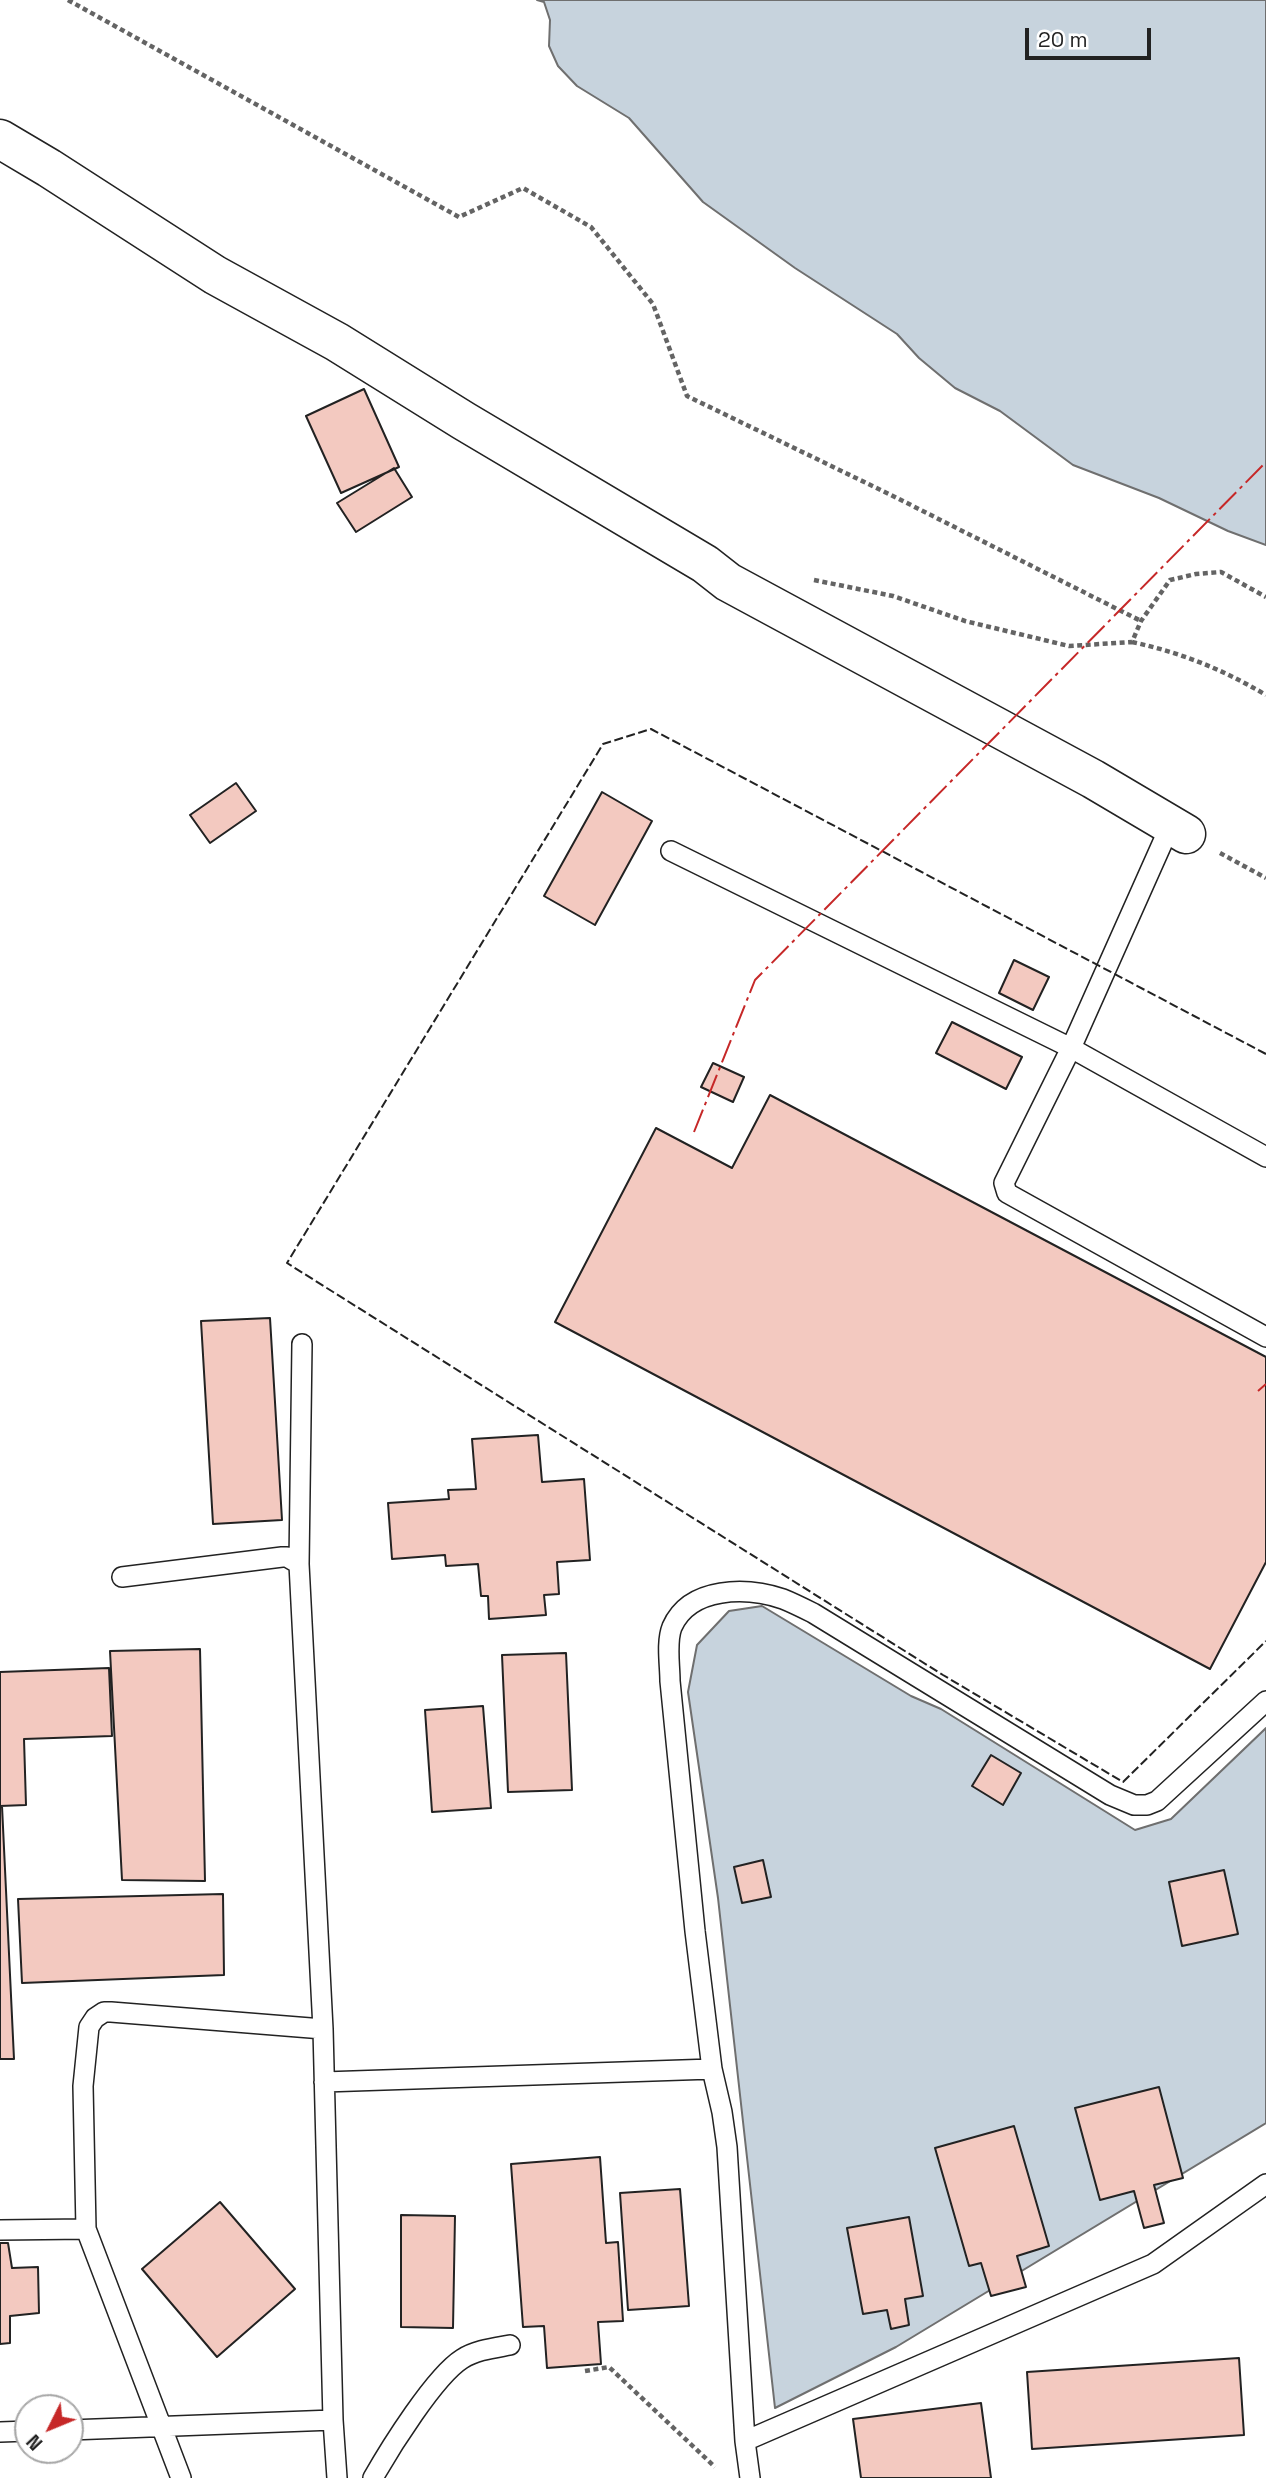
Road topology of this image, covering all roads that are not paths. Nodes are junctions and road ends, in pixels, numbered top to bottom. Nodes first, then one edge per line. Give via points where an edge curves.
1 (0, 139) edge
2 (1178, 830) joint
3 (671, 850) dead end
4 (1071, 1048) junction
5 (1266, 1157) edge
6 (1266, 1337) edge
7 (302, 1344) dead end
8 (299, 1564) junction
9 (122, 1577) dead end
10 (1266, 1702) edge
11 (323, 2029) junction
12 (712, 2068) junction
13 (324, 2082) junction
14 (1266, 2184) edge
15 (86, 2229) junction
16 (0, 2230) edge
17 (510, 2345) dead end
18 (333, 2420) junction
19 (161, 2427) junction
20 (84, 2430) edge
21 (745, 2441) junction
22 (181, 2478) edge
23 (337, 2478) edge
24 (373, 2478) edge
25 (750, 2478) edge

1 - 2 street via 215,275 337,342 728,582 1093,779
2 - 4 lane
3 - 4 lane
4 - 5 lane
4 - 6 lane via 1004,1188
7 - 8 lane
8 - 9 lane via 288,1557
8 - 11 lane
10 - 12 lane via 1157,1801 1134,1805 1034,1750 813,1613 782,1599 748,1593 697,1599 672,1628 670,1681
11 - 13 lane
11 - 15 lane via 111,2012 95,2018 89,2027 83,2086
12 - 13 lane
12 - 21 lane via 727,2147
13 - 18 lane
14 - 21 lane via 1153,2264
15 - 16 lane
15 - 19 lane
17 - 24 lane via 476,2352 453,2367 428,2394
18 - 19 lane
18 - 23 lane
19 - 20 lane
19 - 22 lane
21 - 25 lane

